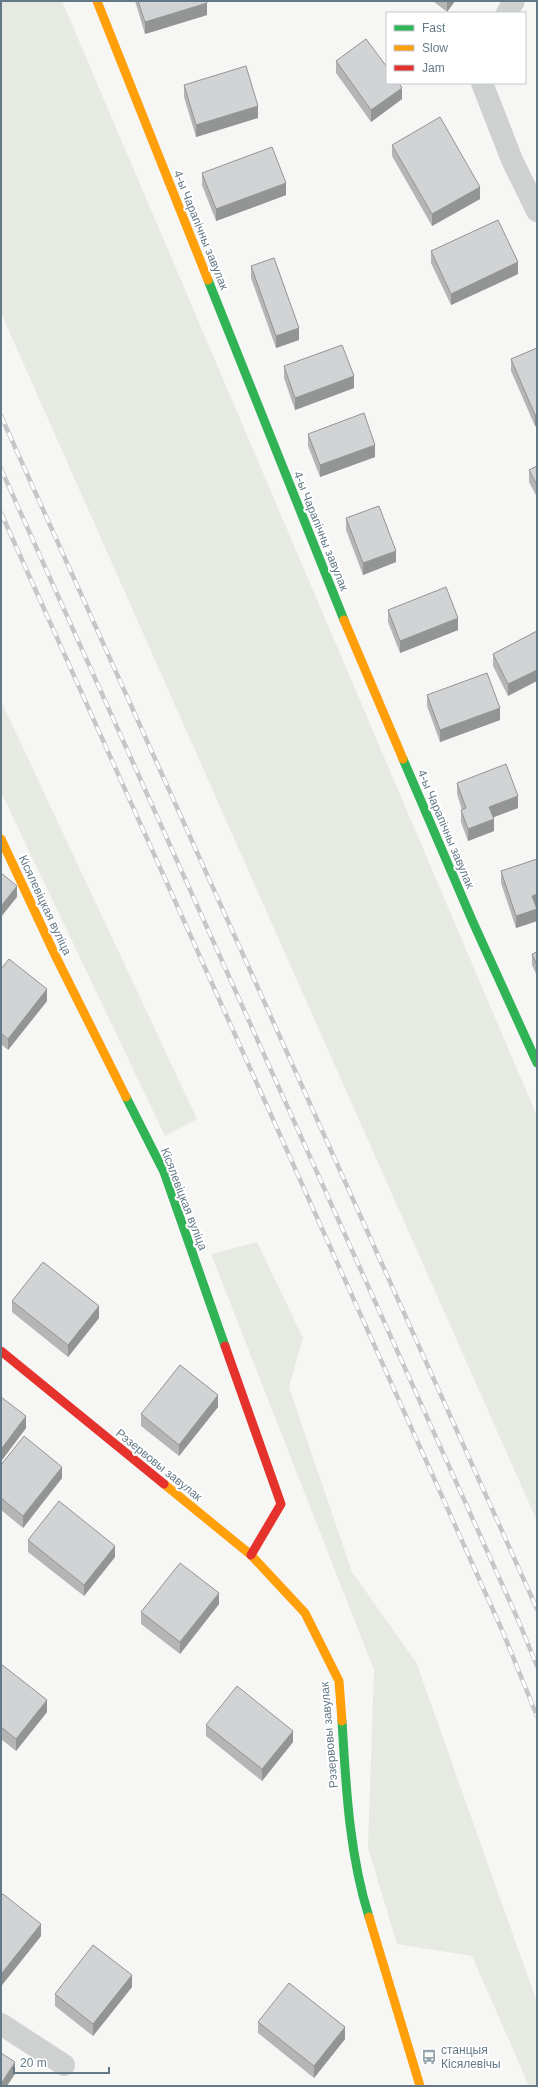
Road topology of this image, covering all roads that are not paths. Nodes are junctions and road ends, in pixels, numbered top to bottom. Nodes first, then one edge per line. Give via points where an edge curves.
1 (97, 1) edge
2 (514, 1) edge
3 (507, 12) edge
4 (482, 84) edge
5 (537, 211) edge
6 (1, 839) edge
7 (537, 1063) edge
8 (1, 1350) edge
9 (251, 1555) junction
10 (1, 2024) edge
11 (64, 2065) dead end
12 (420, 2086) edge

1 - 7 street, 4-ы Чарапічны завулак via 351,638 472,920
2 - 3 street
4 - 5 street via 512,160
6 - 9 street, Кісялевіцкая вуліца via 56,957 164,1172 281,1504
8 - 9 street, Рэзервовы завулак
9 - 12 street, Рэзервовы завулак via 305,1613 339,1681 349,1823 359,1885
10 - 11 street

